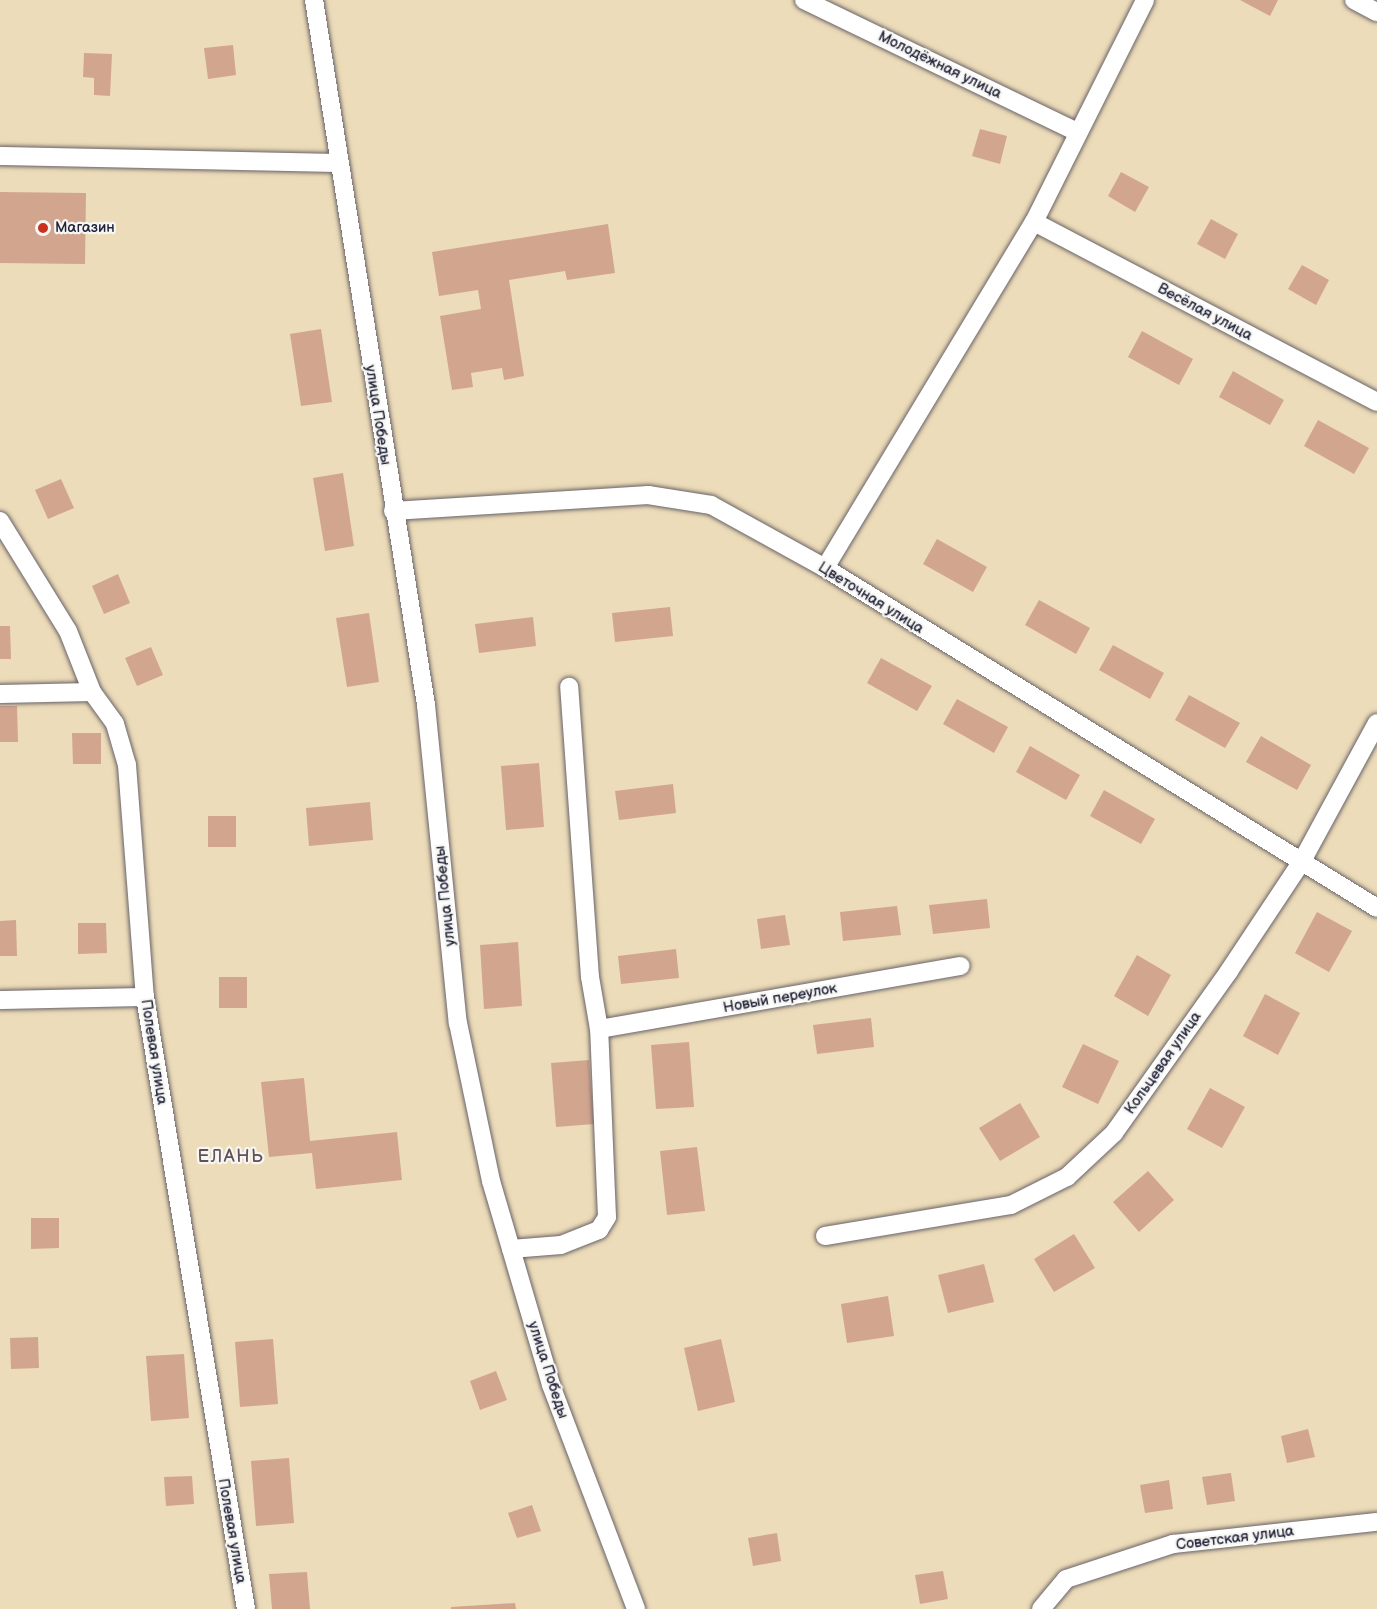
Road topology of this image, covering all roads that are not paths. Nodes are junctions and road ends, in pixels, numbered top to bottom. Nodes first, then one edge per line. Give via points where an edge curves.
1 (314, 0) edge
2 (804, 0) edge
3 (1145, 0) edge
4 (1354, 0) edge
5 (1377, 12) edge
6 (1075, 131) junction
7 (0, 156) edge
8 (340, 164) junction
9 (1034, 222) junction
10 (1377, 402) edge
11 (393, 511) junction
12 (0, 521) edge
13 (825, 568) junction
14 (569, 687) dead end
15 (92, 692) junction
16 (0, 694) edge
17 (1377, 723) edge
18 (1302, 861) junction
19 (1377, 908) edge
20 (961, 966) dead end
21 (145, 997) junction
22 (0, 1000) edge
23 (599, 1029) junction
24 (825, 1236) dead end
25 (511, 1249) junction
26 (1377, 1522) edge
27 (246, 1609) edge
28 (636, 1609) edge
29 (1041, 1609) edge

1 - 8 street, улица Победы
2 - 6 street, Молодёжная улица
3 - 6 street
4 - 5 street
6 - 9 street
7 - 8 street
8 - 11 street, улица Победы
9 - 10 street, Весёлая улица
9 - 13 street
11 - 13 street, Цветочная улица via 648,495 711,505
11 - 25 street, улица Победы via 427,714 458,1023
12 - 15 street, Полевая улица via 68,632
13 - 18 street, Цветочная улица
14 - 23 street via 590,977
15 - 16 street
15 - 21 street, Полевая улица via 115,724 128,765
17 - 18 street, Кольцевая улица
18 - 19 street, Цветочная улица
18 - 24 street, Кольцевая улица via 1114,1132 1067,1178 1011,1205
20 - 23 street, Новый переулок
21 - 22 street
21 - 27 street, Полевая улица
23 - 25 street via 604,1224 561,1245
25 - 28 street, улица Победы via 551,1385
26 - 29 street, Советская улица via 1173,1544 1066,1579

